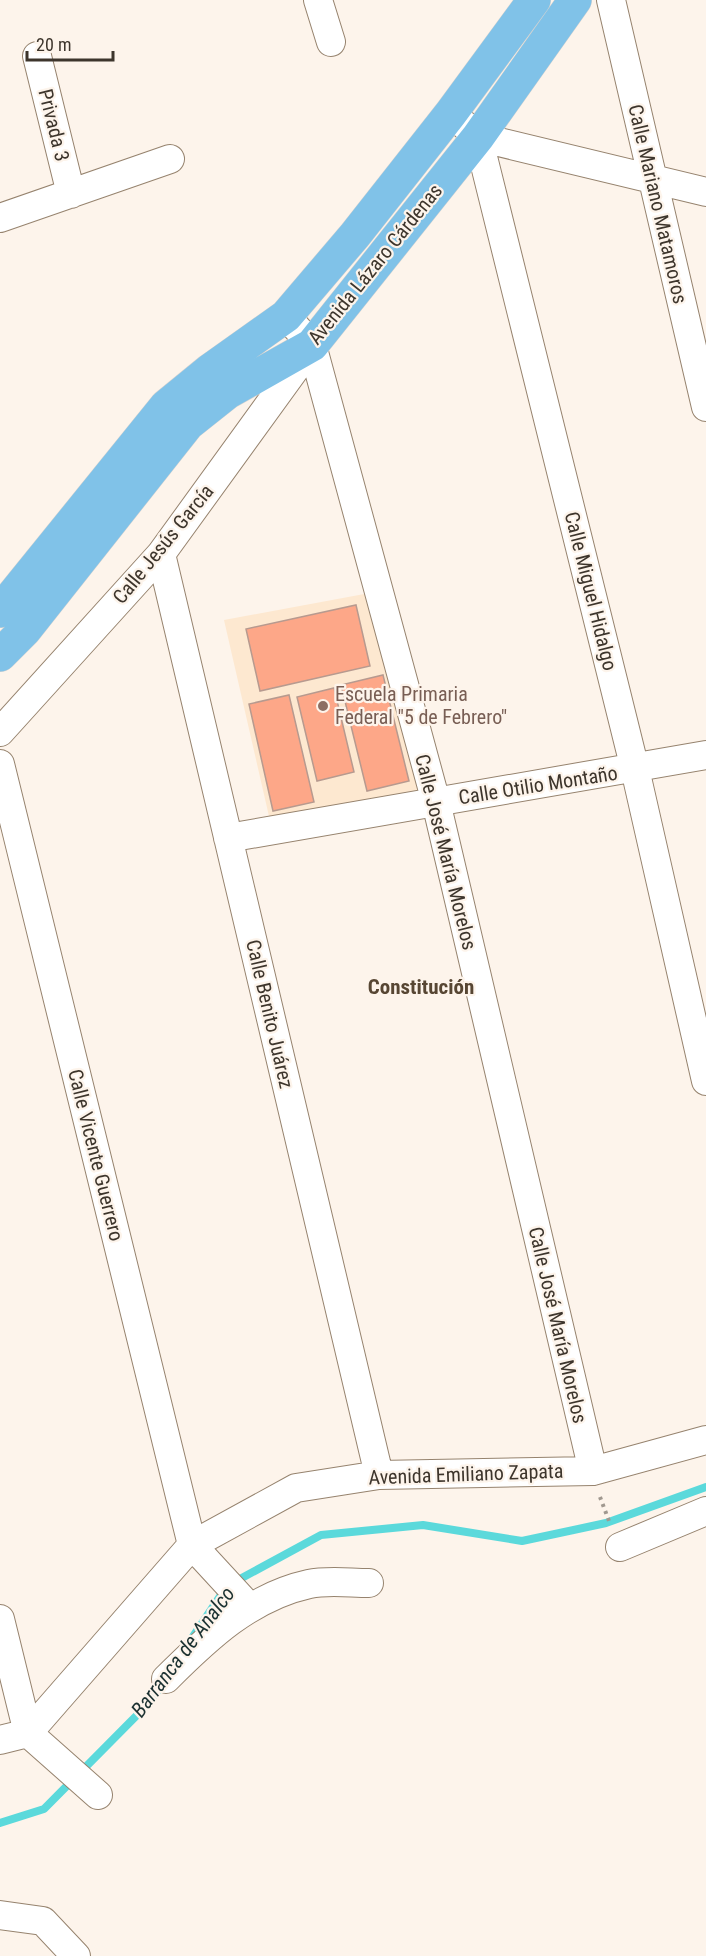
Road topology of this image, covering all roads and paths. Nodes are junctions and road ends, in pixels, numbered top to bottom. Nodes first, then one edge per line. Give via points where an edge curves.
1 (318, 0) edge
2 (534, 0) edge
3 (575, 0) edge
4 (611, 0) edge
5 (331, 42) dead end
6 (37, 56) dead end
7 (451, 113) junction
8 (478, 137) junction
9 (170, 159) dead end
10 (651, 179) junction
11 (706, 192) edge
12 (70, 194) junction
13 (0, 218) edge
14 (286, 316) junction
15 (312, 345) junction
16 (706, 407) edge
17 (161, 554) junction
18 (0, 610) edge
19 (0, 655) edge
20 (0, 732) edge
21 (706, 755) edge
22 (0, 764) edge
23 (635, 769) junction
24 (436, 801) junction
25 (228, 838) junction
26 (706, 1081) edge
27 (706, 1440) edge
28 (592, 1471) junction
29 (379, 1474) junction
30 (706, 1511) edge
31 (192, 1545) junction
32 (620, 1547) dead end
33 (369, 1583) dead end
34 (246, 1604) junction
35 (0, 1619) edge
36 (166, 1679) dead end
37 (28, 1733) junction
38 (0, 1740) edge
39 (98, 1795) dead end
40 (0, 1915) edge
41 (76, 1956) edge

1 - 5 street
2 - 7 main road, Avenida Lázaro Cárdenas
3 - 8 main road, Avenida Lázaro Cárdenas
4 - 10 street, Calle Mariano Matamoros
6 - 12 street, Privada 3
7 - 8 street
7 - 14 main road, Avenida Lázaro Cárdenas
8 - 10 street
8 - 15 main road, Avenida Lázaro Cárdenas
8 - 23 street, Calle Miguel Hidalgo
9 - 12 street
10 - 11 street
10 - 16 street, Calle Mariano Matamoros
12 - 13 street
14 - 15 street, Calle José María Morelos
14 - 18 main road, Avenida Lázaro Cárdenas via 166,406
15 - 17 street, Calle Jesús García
15 - 19 main road, Avenida Lázaro Cárdenas via 227,393 188,424 25,630
15 - 24 street, Calle José María Morelos
17 - 20 street, Calle Jesús García
17 - 25 street, Calle Benito Juárez
21 - 23 street, Calle Otilio Montaño
22 - 31 street, Calle Vicente Guerrero
23 - 24 street, Calle Otilio Montaño
23 - 26 street, Calle Miguel Hidalgo
24 - 25 street, Calle Otilio Montaño
24 - 28 street, Calle José María Morelos
25 - 29 street, Calle Benito Juárez
27 - 28 street, Avenida Emiliano Zapata
28 - 29 street, Avenida Emiliano Zapata
29 - 31 street, Avenida Emiliano Zapata via 296,1488
30 - 32 street
31 - 34 street
31 - 37 street, Avenida Emiliano Zapata
33 - 34 street via 311,1584
34 - 36 street
35 - 37 street
37 - 38 street
37 - 39 street
40 - 41 street via 43,1921

